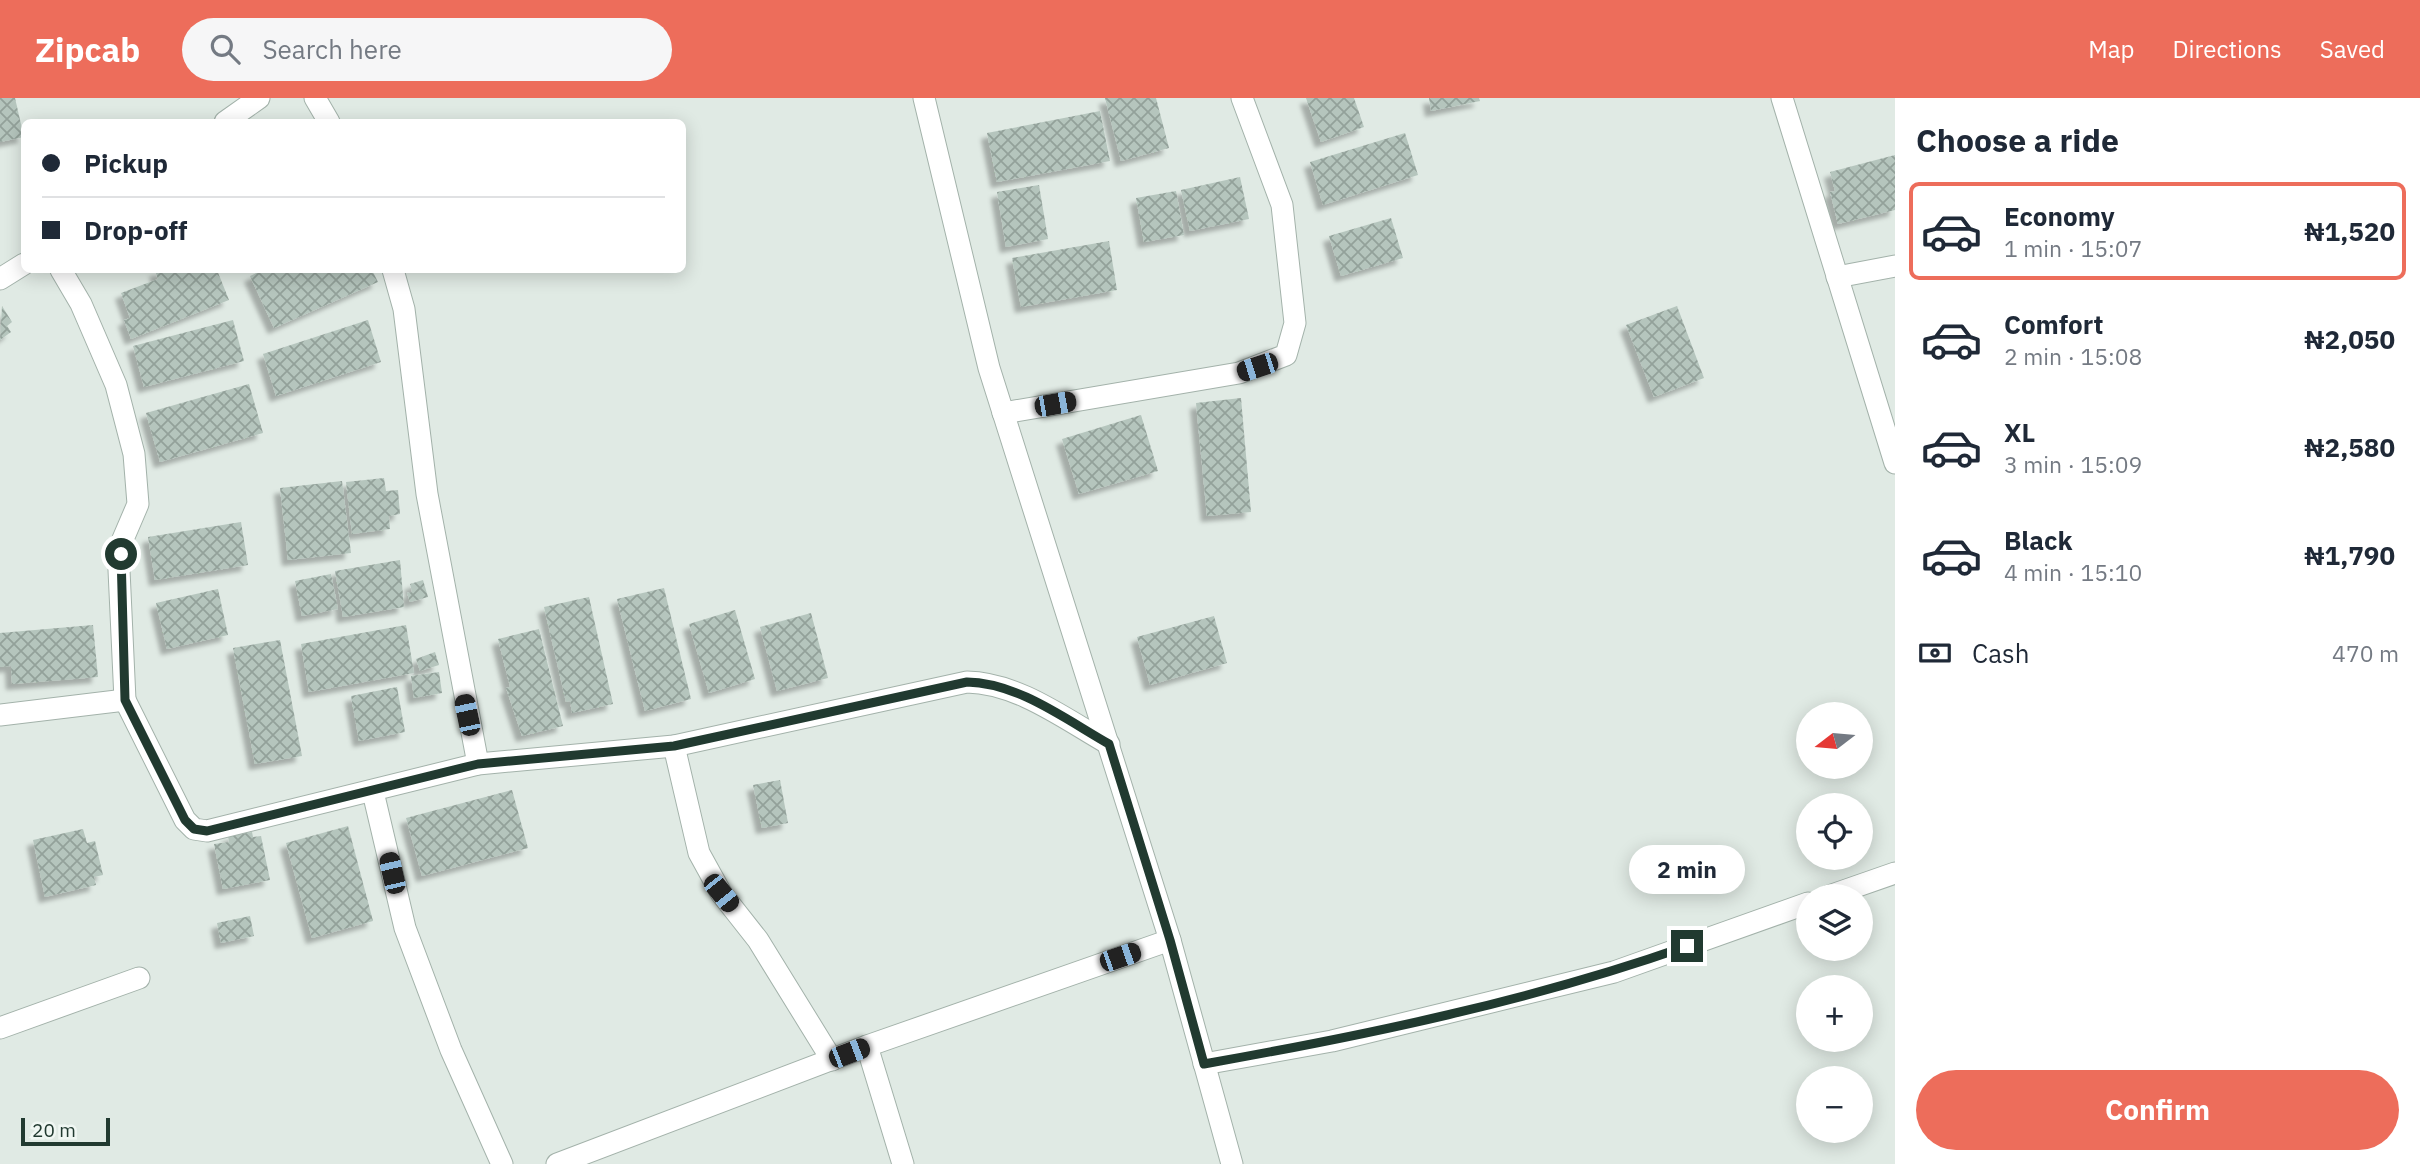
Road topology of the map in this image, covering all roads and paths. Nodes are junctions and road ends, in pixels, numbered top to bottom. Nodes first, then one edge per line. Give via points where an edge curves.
1 (258, 98) edge
2 (315, 98) edge
3 (924, 98) edge
4 (1242, 98) edge
5 (1782, 98) edge
6 (229, 119) edge
7 (327, 119) edge
8 (1895, 265) edge
9 (21, 266) edge
10 (63, 273) edge
11 (394, 273) edge
12 (1838, 277) junction
13 (0, 279) edge
14 (1003, 412) junction
15 (1895, 463) edge
16 (125, 700) junction
17 (0, 715) edge
18 (1109, 744) junction
19 (674, 746) junction
20 (478, 764) junction
21 (373, 792) junction
22 (1895, 873) edge
23 (1863, 884) edge
24 (1796, 907) edge
25 (1170, 940) junction
26 (139, 978) dead end
27 (0, 1028) edge
28 (867, 1046) junction
29 (832, 1060) junction
30 (1204, 1064) junction
31 (581, 1160) edge
32 (502, 1164) edge
33 (557, 1164) edge
34 (903, 1164) edge
35 (1232, 1164) edge

1 - 6 street
2 - 7 street
3 - 14 street
4 - 14 street via 1282,205 1295,323 1286,355 1238,373
5 - 12 street
8 - 12 street
9 - 13 street
10 - 16 street via 116,385 134,454 138,504 123,539 120,570
11 - 20 street via 404,309 427,494
12 - 15 street
14 - 18 street
16 - 17 street
16 - 21 street via 185,820 194,829 207,831
18 - 19 street via 992,683 967,682
18 - 25 street
19 - 20 street
19 - 29 street via 699,853
20 - 21 street
21 - 32 street via 405,928 451,1050
22 - 23 street
24 - 30 street via 1614,972 1332,1041
25 - 28 street
25 - 30 street
26 - 27 street
28 - 29 street
28 - 34 street
29 - 31 street
30 - 35 street
31 - 33 street

